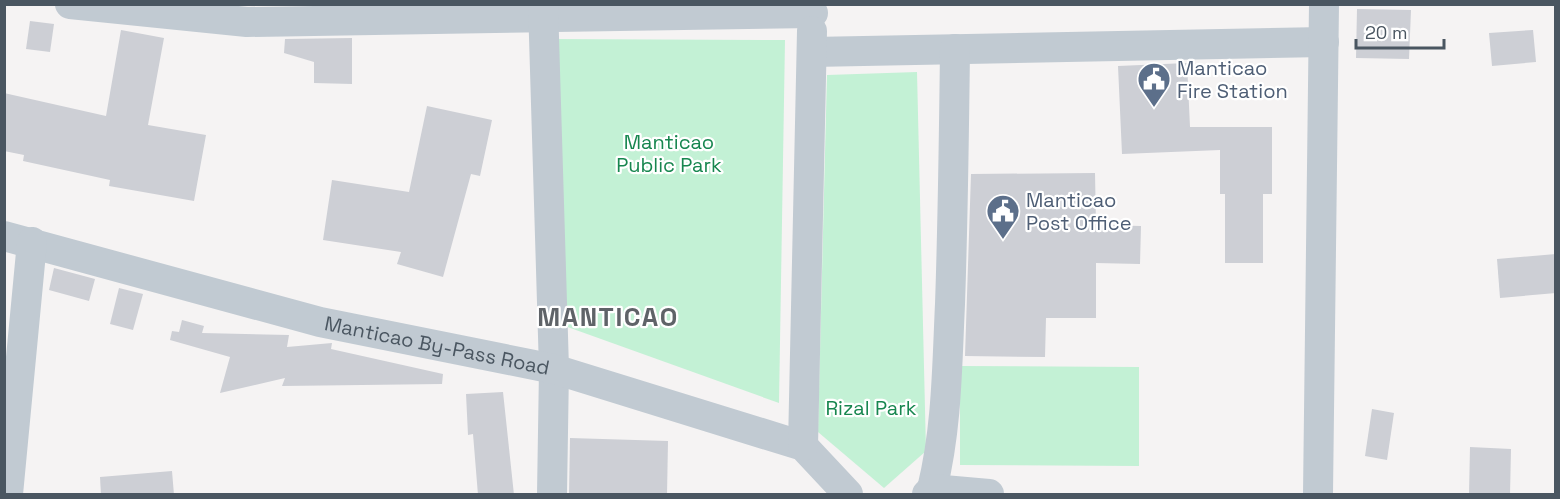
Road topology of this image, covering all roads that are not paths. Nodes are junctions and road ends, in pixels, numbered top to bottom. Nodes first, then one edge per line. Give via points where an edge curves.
1 (70, 4) edge
2 (1324, 4) edge
3 (813, 9) edge
4 (543, 12) edge
5 (1324, 42) junction
6 (955, 49) junction
7 (812, 52) junction
8 (18, 239) edge
9 (554, 369) junction
10 (803, 447) junction
11 (929, 492) edge
12 (8, 495) edge
13 (552, 495) edge
14 (848, 495) edge
15 (989, 495) edge
16 (1318, 495) edge

1 - 4 street via 247,22
2 - 5 street
3 - 4 street
3 - 7 street
4 - 9 street
5 - 6 street
5 - 16 street
6 - 7 street
6 - 11 street via 946,395 940,454
7 - 10 street
8 - 9 street, Manticao By-Pass Road via 320,322
8 - 12 street
9 - 10 street, Manticao By-Pass Road
9 - 13 street
10 - 14 street, Manticao By-Pass Road
11 - 15 street

